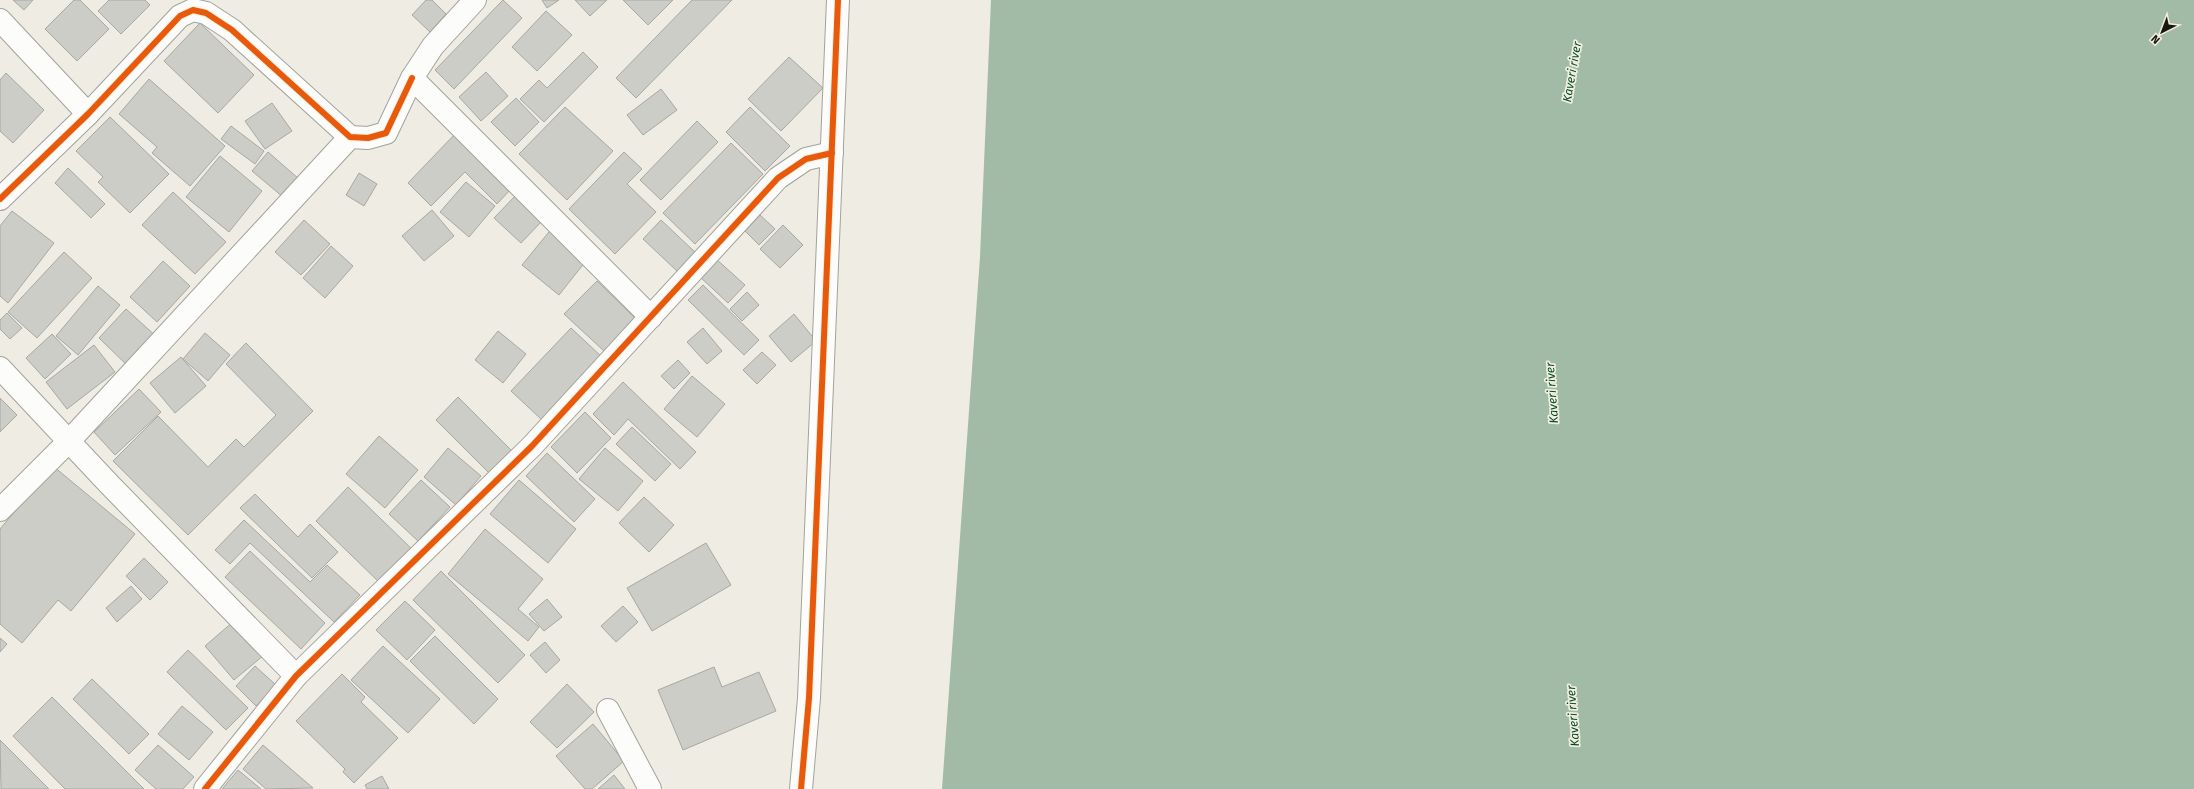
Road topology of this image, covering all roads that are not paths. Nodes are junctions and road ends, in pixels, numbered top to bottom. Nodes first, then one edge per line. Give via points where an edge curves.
1 (475, 0) edge
2 (838, 0) edge
3 (0, 20) edge
4 (412, 78) junction
5 (88, 114) junction
6 (350, 137) junction
7 (832, 154) junction
8 (0, 199) edge
9 (651, 318) junction
10 (0, 368) edge
11 (69, 441) junction
12 (0, 510) edge
13 (296, 676) junction
14 (608, 710) dead end
15 (205, 789) edge
16 (650, 789) edge
17 (801, 789) edge

1 - 4 street via 433,46
2 - 7 street
3 - 5 street
4 - 6 street via 386,133 368,138
4 - 9 street
5 - 6 street via 180,16 193,10 206,13 232,30
5 - 8 street
6 - 11 street
7 - 9 street via 806,159 778,178
7 - 17 street via 810,698
9 - 13 street via 532,446
10 - 11 street
11 - 12 street
11 - 13 street
13 - 15 street
14 - 16 street

